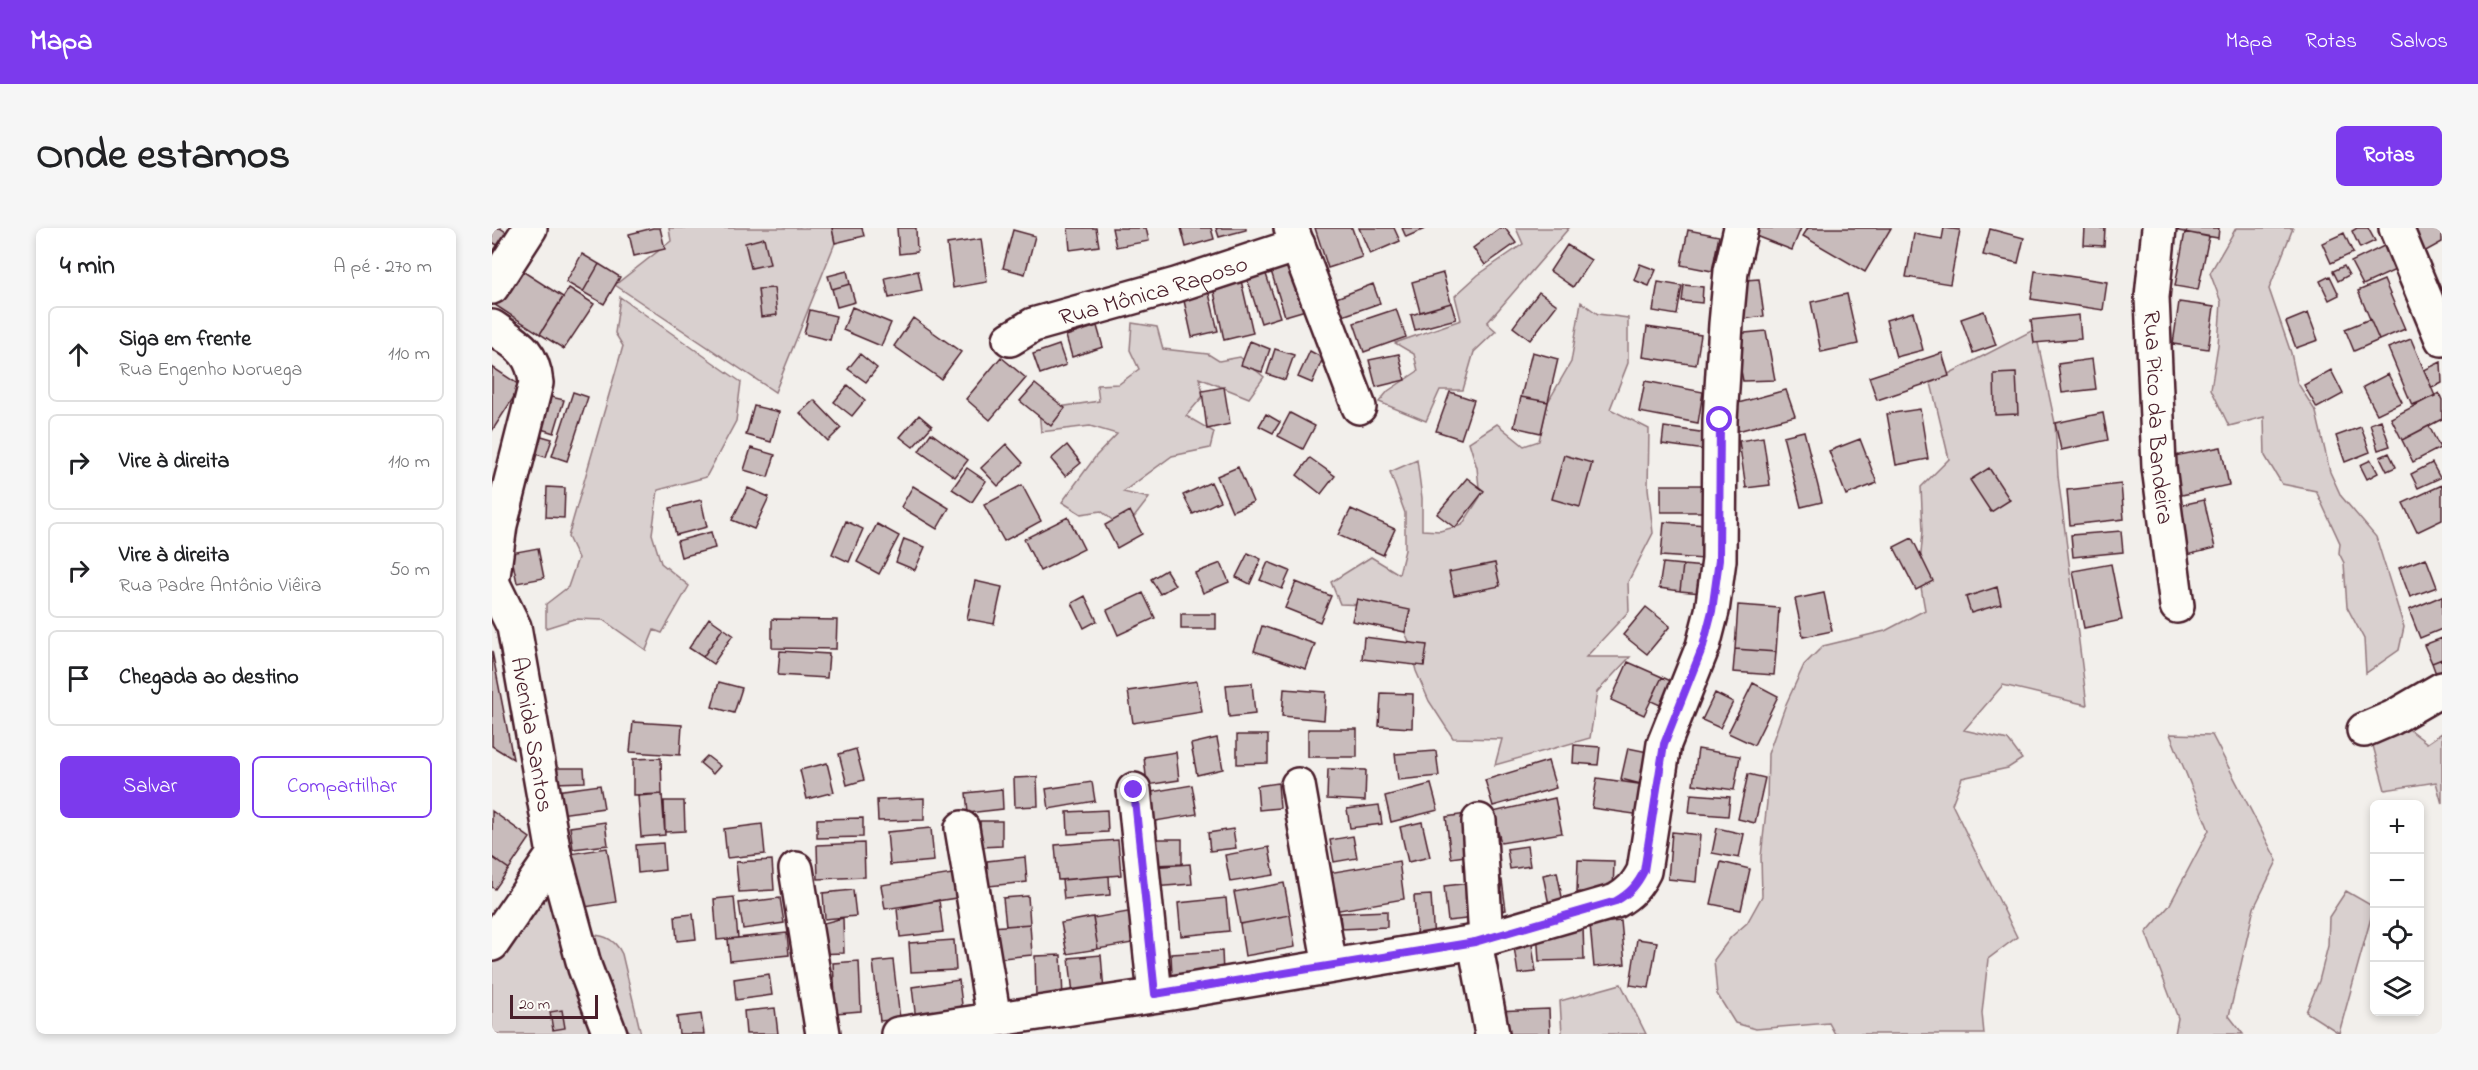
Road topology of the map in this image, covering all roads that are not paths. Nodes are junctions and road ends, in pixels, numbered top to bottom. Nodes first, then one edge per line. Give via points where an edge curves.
1 (530, 228) edge
2 (1741, 228) edge
3 (2159, 228) edge
4 (2396, 228) edge
5 (1294, 237) edge
6 (492, 287) edge
7 (492, 327) edge
8 (1010, 339) dead end
9 (2442, 339) edge
10 (1359, 407) dead end
11 (492, 583) edge
12 (2177, 606) dead end
13 (2442, 689) edge
14 (2364, 730) dead end
15 (1298, 785) dead end
16 (1134, 790) dead end
17 (1479, 821) dead end
18 (962, 828) dead end
19 (554, 854) junction
20 (796, 869) dead end
21 (1481, 940) junction
22 (492, 944) edge
23 (1330, 966) junction
24 (1155, 994) junction
25 (994, 1019) junction
26 (610, 1034) edge
27 (824, 1034) edge
28 (898, 1034) edge
29 (1492, 1034) edge

1 - 6 street
2 - 21 street via 1731,271 1725,333 1719,560 1712,611 1703,646 1664,744 1644,871 1636,886 1616,901
3 - 12 street, Rua Pico da Bandeira via 2152,297 2159,467
4 - 9 street
5 - 8 street, Rua Mônica Raposo via 1176,285 1034,325
5 - 10 street
7 - 11 street via 523,348 535,369 536,383 500,525
11 - 19 street, Avenida Santos via 511,617 519,648
13 - 14 street
15 - 23 street
16 - 24 street
17 - 21 street
18 - 25 street
19 - 22 street
19 - 26 street, Avenida Santos via 585,968
20 - 27 street
21 - 23 street
21 - 29 street
23 - 24 street
24 - 25 street
25 - 28 street

